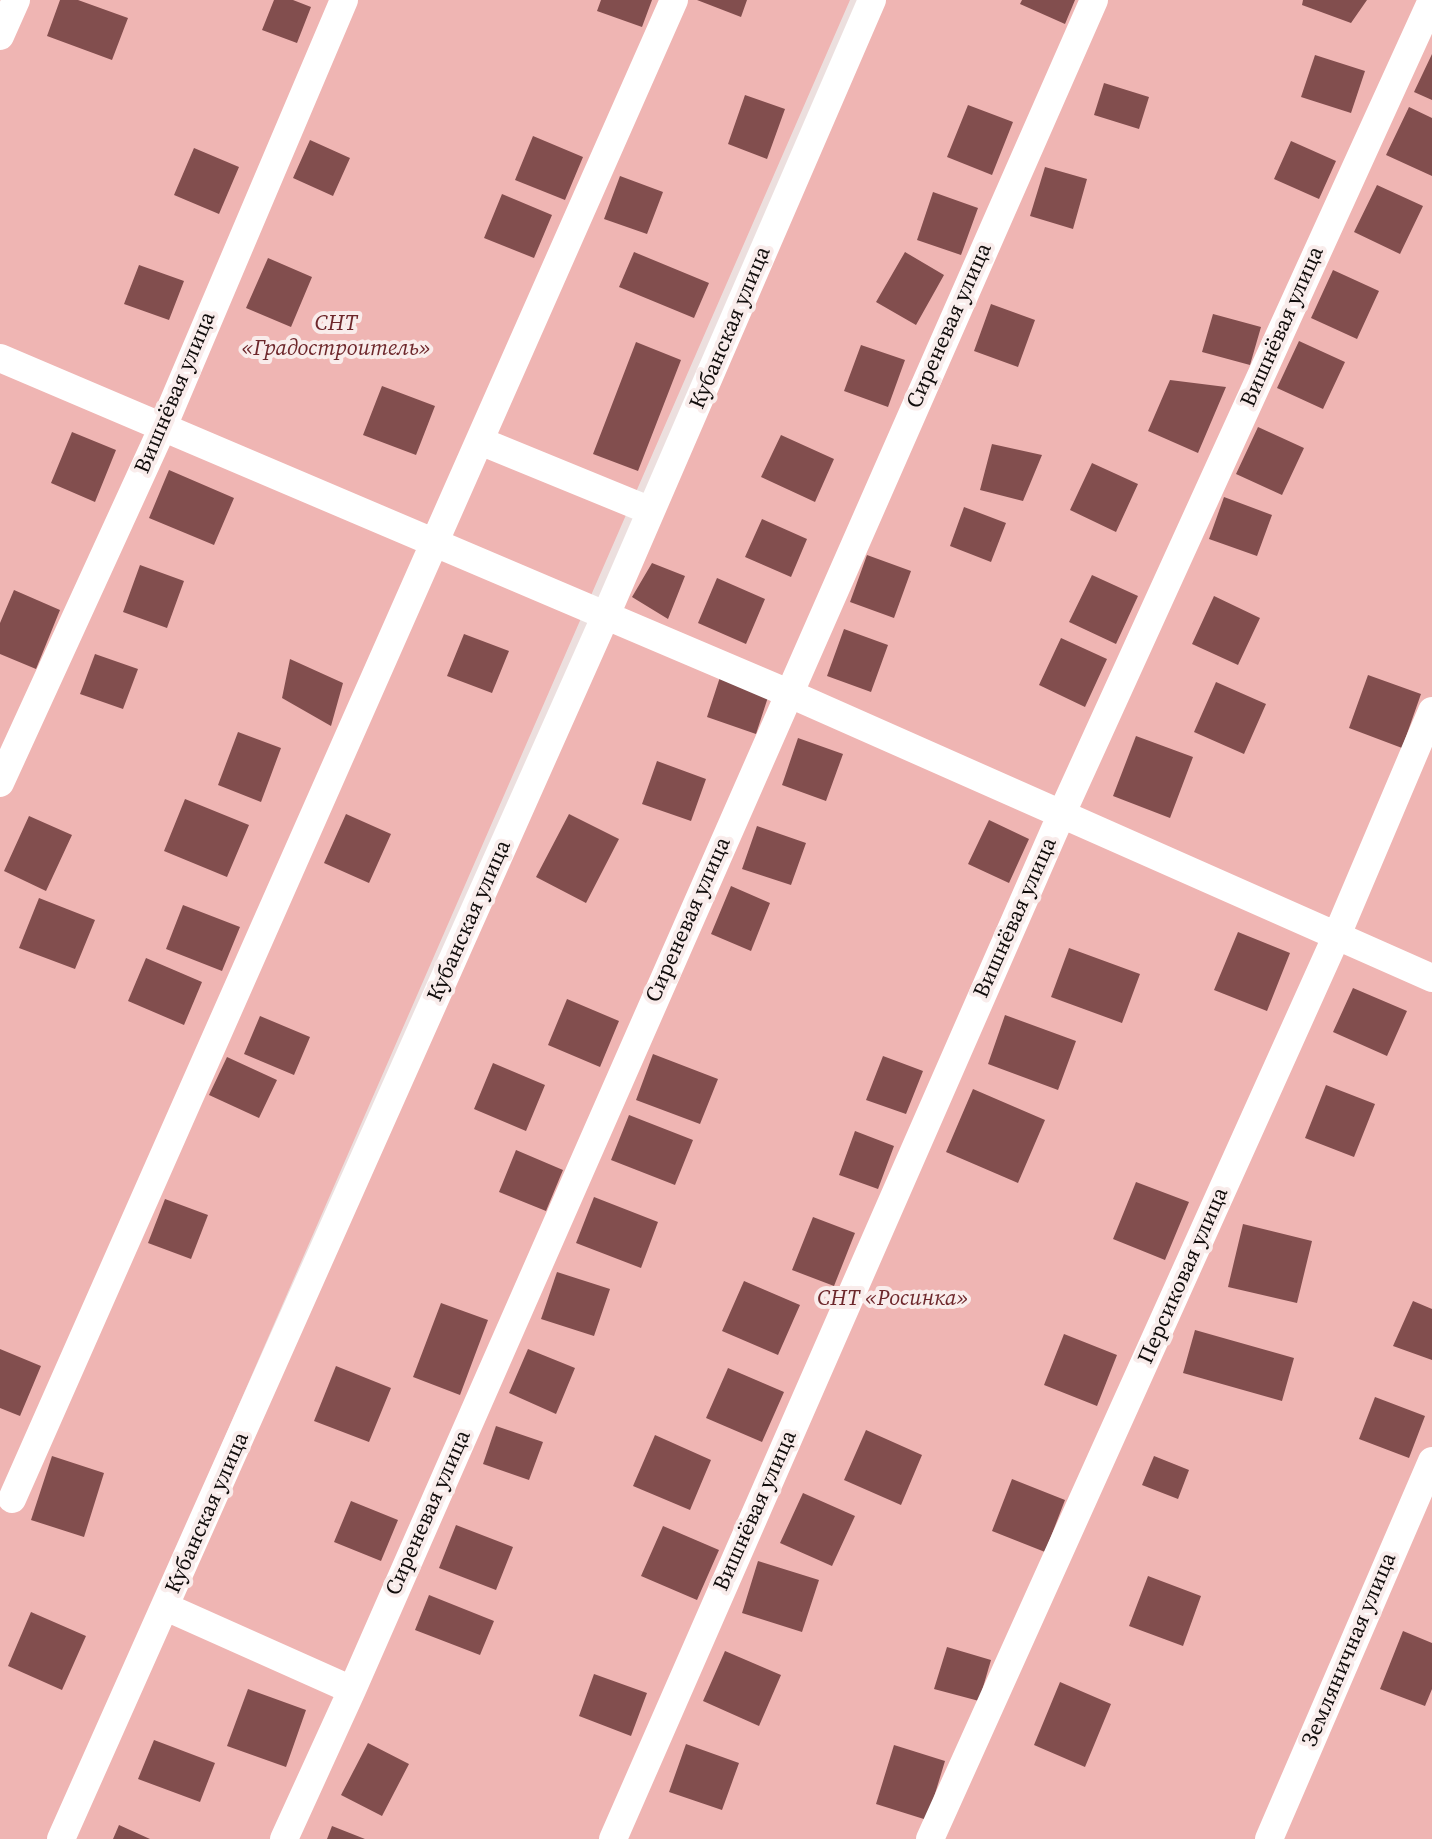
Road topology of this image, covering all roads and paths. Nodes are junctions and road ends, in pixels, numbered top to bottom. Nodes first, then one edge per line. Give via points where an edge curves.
1 (16, 0) edge
2 (344, 0) edge
3 (674, 0) edge
4 (872, 0) edge
5 (1094, 0) edge
6 (1432, 1) edge
7 (0, 36) edge
8 (0, 358) edge
9 (162, 429) junction
10 (480, 441) junction
11 (651, 511) junction
12 (436, 543) junction
13 (606, 615) junction
14 (788, 693) junction
15 (1432, 711) edge
16 (0, 783) edge
17 (1062, 813) junction
18 (1337, 935) junction
19 (1432, 978) edge
20 (1432, 1461) edge
21 (12, 1499) dead end
22 (166, 1607) junction
23 (352, 1690) junction
24 (61, 1839) edge
25 (284, 1839) edge
26 (613, 1839) edge
27 (930, 1839) edge
28 (1269, 1839) edge

1 - 7 street
2 - 9 street, Вишнёвая улица
3 - 10 street
4 - 11 street, Кубанская улица
5 - 14 street, Сиреневая улица
6 - 17 street, Вишнёвая улица
8 - 9 street
9 - 12 street
9 - 16 street, Вишнёвая улица
10 - 11 street
10 - 12 street
11 - 13 street, Кубанская улица
12 - 13 street
12 - 21 street
13 - 14 street
13 - 22 street, Кубанская улица
14 - 17 street
14 - 23 street, Сиреневая улица
15 - 18 street, Персиковая улица
17 - 18 street
17 - 26 street, Вишнёвая улица
18 - 19 street
18 - 27 street, Персиковая улица
20 - 28 street, Земляничная улица
22 - 23 street
22 - 24 street, Кубанская улица
23 - 25 street, Сиреневая улица

